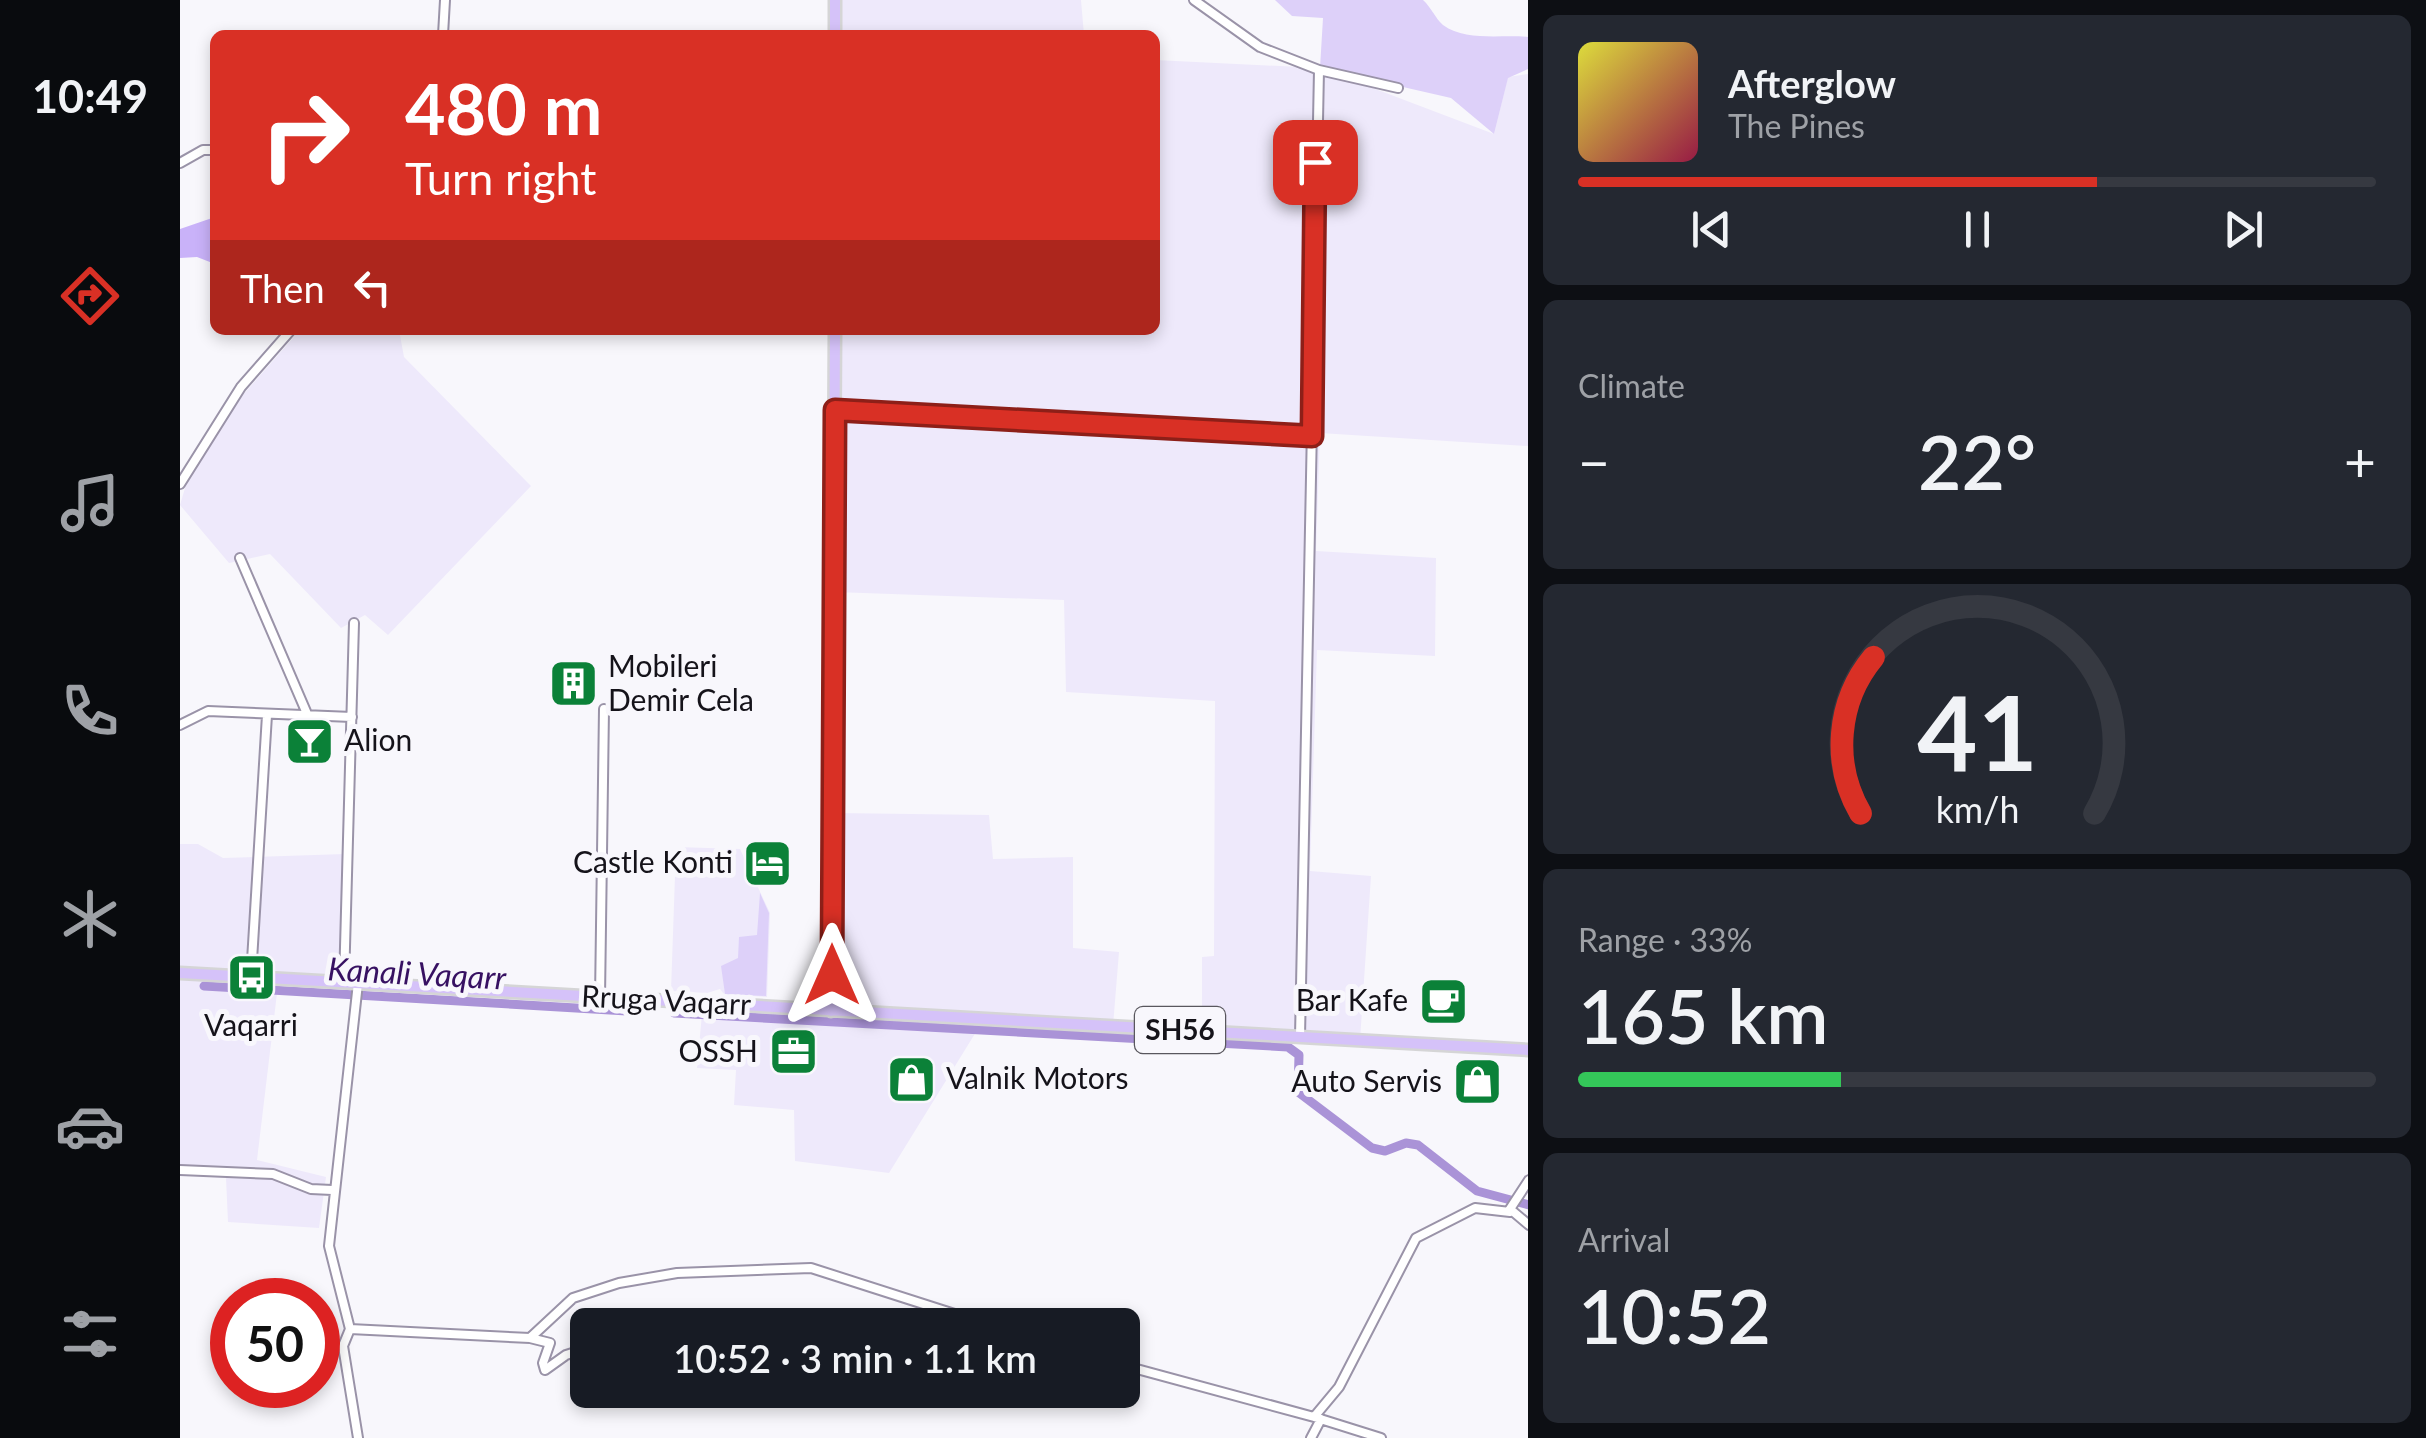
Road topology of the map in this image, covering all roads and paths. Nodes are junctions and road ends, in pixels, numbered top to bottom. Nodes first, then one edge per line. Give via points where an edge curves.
1 (445, 0) edge
2 (835, 0) edge
3 (1194, 0) edge
4 (442, 30) edge
5 (835, 30) edge
6 (1319, 70) junction
7 (1398, 88) dead end
8 (210, 150) edge
9 (180, 162) edge
10 (287, 335) edge
11 (834, 335) edge
12 (835, 410) junction
13 (1312, 436) junction
14 (180, 484) edge
15 (240, 558) dead end
16 (354, 624) dead end
17 (604, 709) dead end
18 (267, 714) junction
19 (308, 716) junction
20 (352, 717) junction
21 (180, 725) edge
22 (180, 973) edge
23 (251, 977) junction
24 (344, 983) junction
25 (357, 991) junction
26 (600, 998) junction
27 (831, 1010) junction
28 (1300, 1037) junction
29 (1528, 1050) edge
30 (180, 1170) edge
31 (1528, 1180) edge
32 (332, 1190) junction
33 (1511, 1209) junction
34 (1528, 1225) edge
35 (936, 1308) edge
36 (350, 1329) junction
37 (530, 1338) junction
38 (570, 1354) edge
39 (1140, 1369) edge
40 (1317, 1418) junction
41 (358, 1438) edge
42 (1311, 1438) edge
43 (1381, 1438) edge

1 - 4 street
2 - 5 main road
3 - 6 street via 1260,47
6 - 7 street
6 - 13 street
8 - 9 street
10 - 14 street via 241,387
11 - 12 main road
12 - 13 street
12 - 27 main road
13 - 28 street
15 - 19 street
16 - 20 street
17 - 26 street
18 - 19 street
18 - 21 street via 208,711
18 - 23 street
19 - 20 street
20 - 24 street
22 - 23 main road, Rruga Vaqarr / SH56
23 - 24 main road, Rruga Vaqarr / SH56
24 - 25 main road, Rruga Vaqarr / SH56
25 - 26 main road, Rruga Vaqarr / SH56
25 - 32 street
26 - 27 main road, Rruga Vaqarr / SH56
27 - 28 main road, SH56
28 - 29 main road, SH56
30 - 32 street via 273,1174
31 - 33 street
32 - 36 street via 330,1258
33 - 34 street
33 - 40 street via 1475,1208 1416,1238 1340,1387
35 - 37 street via 811,1268 677,1273 572,1298
36 - 37 street
36 - 41 street via 342,1346
37 - 38 street via 550,1343 545,1370
39 - 40 street
40 - 42 street
40 - 43 street

